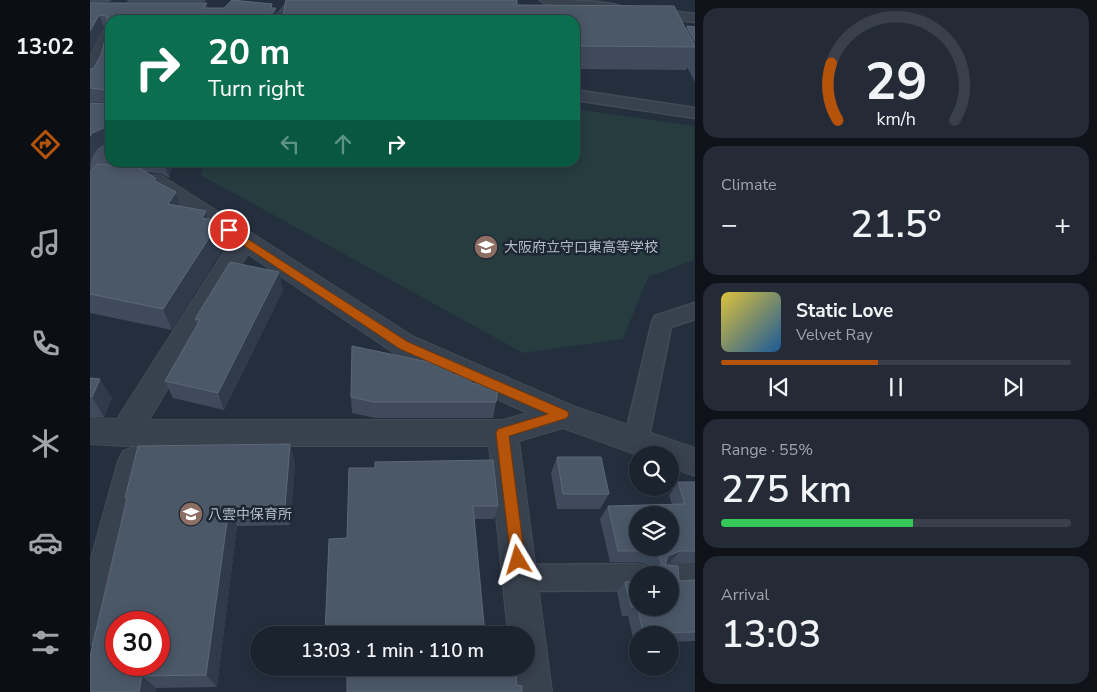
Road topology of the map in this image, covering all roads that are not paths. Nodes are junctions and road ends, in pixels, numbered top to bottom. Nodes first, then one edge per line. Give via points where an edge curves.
1 (295, 0) edge
2 (546, 0) edge
3 (284, 15) edge
4 (694, 18) edge
5 (105, 44) edge
6 (90, 76) edge
7 (580, 96) edge
8 (694, 114) edge
9 (105, 156) edge
10 (90, 175) edge
11 (244, 240) junction
12 (694, 311) edge
13 (562, 414) junction
14 (90, 431) edge
15 (134, 433) junction
16 (503, 433) junction
17 (636, 441) junction
18 (694, 462) edge
19 (694, 576) edge
20 (629, 577) edge
21 (679, 577) edge
22 (520, 578) junction
23 (90, 627) edge
24 (533, 692) edge

1 - 3 lane
2 - 4 lane
5 - 6 street
7 - 8 lane
9 - 10 main road
10 - 11 street via 154,181
11 - 13 street via 404,345
11 - 15 street
12 - 17 lane via 662,322
13 - 16 street
13 - 17 street
14 - 15 street
15 - 16 street
15 - 23 street
16 - 22 street
17 - 18 street
19 - 21 lane
20 - 22 lane
22 - 24 street

